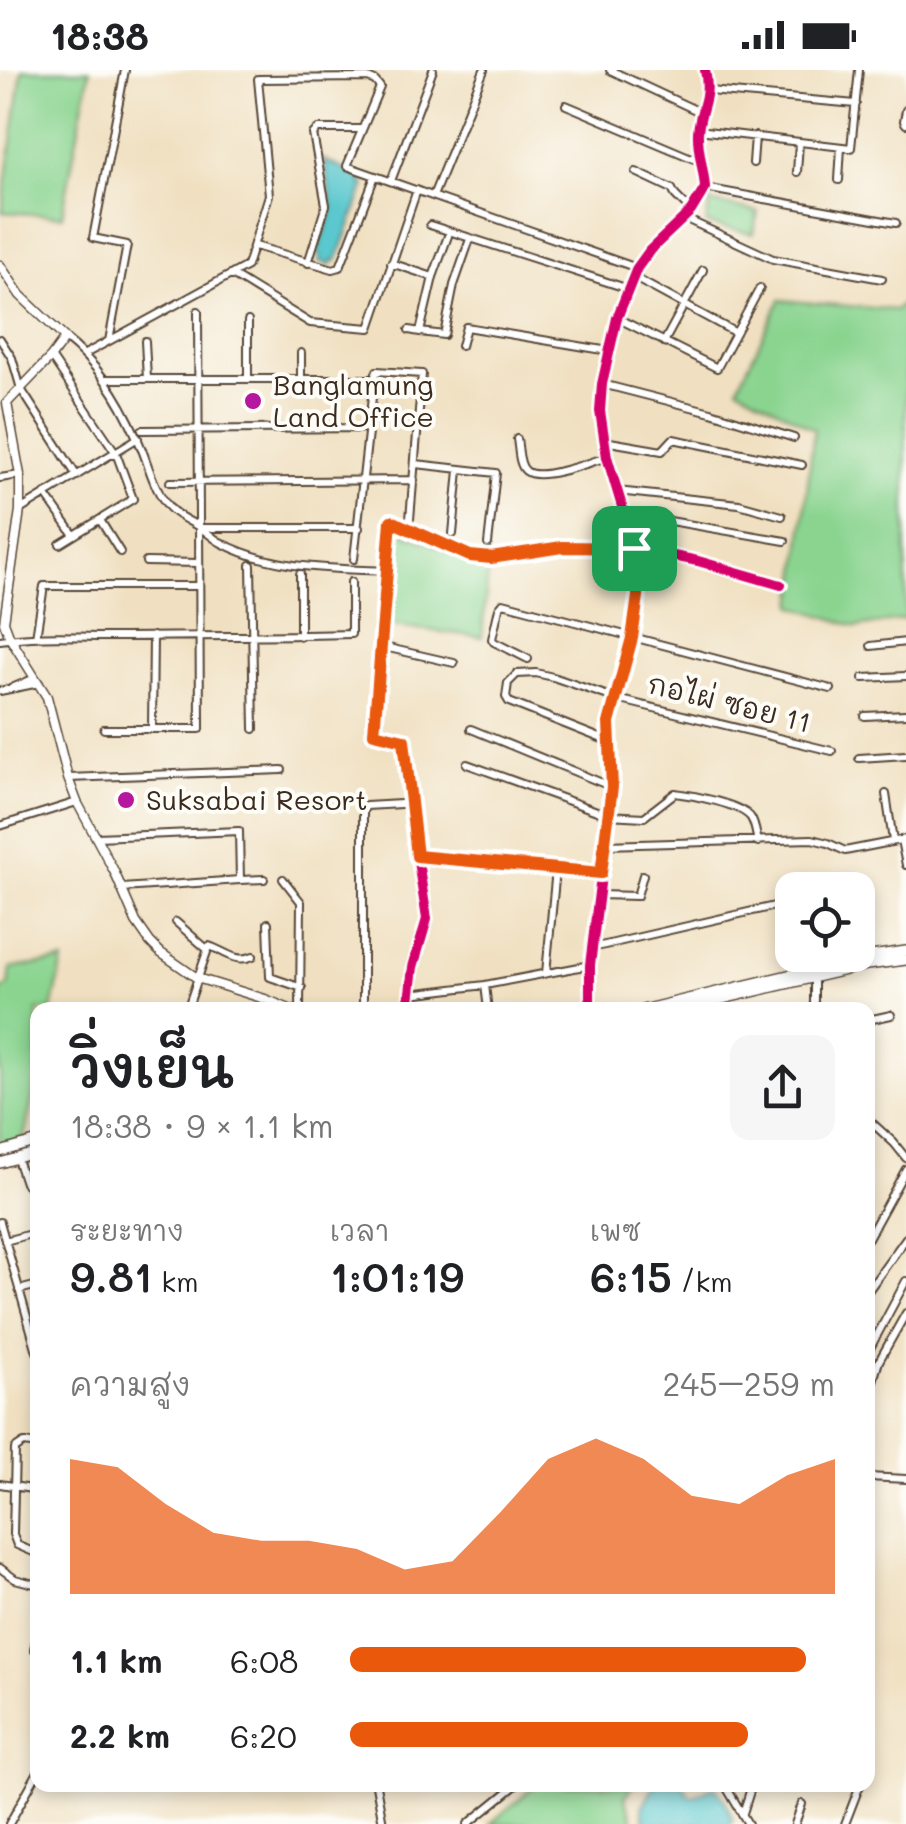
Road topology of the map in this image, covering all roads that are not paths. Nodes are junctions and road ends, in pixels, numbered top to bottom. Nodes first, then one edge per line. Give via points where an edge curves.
1 (125, 70) edge
2 (433, 70) edge
3 (484, 70) edge
4 (610, 70) edge
5 (705, 70) edge
6 (859, 70) edge
7 (368, 74) edge
8 (709, 91) junction
9 (566, 104) dead end
10 (856, 104) junction
11 (906, 110) edge
12 (702, 114) junction
13 (906, 124) edge
14 (362, 129) junction
15 (698, 130) junction
16 (756, 136) junction
17 (799, 143) junction
18 (841, 147) junction
19 (701, 162) junction
20 (753, 163) dead end
21 (636, 172) dead end
22 (797, 172) dead end
23 (374, 176) junction
24 (839, 180) dead end
25 (391, 182) junction
26 (705, 188) junction
27 (416, 190) junction
28 (433, 196) junction
29 (688, 215) junction
30 (896, 224) dead end
31 (430, 225) dead end
32 (448, 236) dead end
33 (469, 242) dead end
34 (255, 246) junction
35 (308, 262) junction
36 (391, 263) junction
37 (0, 266) edge
38 (704, 270) dead end
39 (635, 272) junction
40 (232, 275) junction
41 (433, 277) junction
42 (882, 279) dead end
43 (760, 288) dead end
44 (628, 289) junction
45 (685, 305) junction
46 (198, 311) dead end
47 (617, 318) junction
48 (248, 321) dead end
49 (409, 330) dead end
50 (420, 332) junction
51 (736, 333) junction
52 (66, 338) junction
53 (0, 339) edge
54 (146, 341) dead end
55 (109, 342) junction
56 (664, 342) junction
57 (461, 346) dead end
58 (609, 351) junction
59 (301, 353) dead end
60 (86, 354) junction
61 (51, 357) junction
62 (104, 379) junction
63 (146, 379) junction
64 (198, 379) junction
65 (248, 379) junction
66 (300, 379) junction
67 (374, 379) junction
68 (602, 384) junction
69 (20, 389) junction
70 (4, 402) edge
71 (368, 428) junction
72 (199, 430) junction
73 (140, 434) junction
74 (794, 438) dead end
75 (517, 439) dead end
76 (604, 441) junction
77 (116, 453) junction
78 (607, 457) junction
79 (416, 464) junction
80 (802, 465) dead end
81 (459, 470) junction
82 (20, 475) junction
83 (77, 476) junction
84 (0, 478) edge
85 (364, 480) junction
86 (414, 480) junction
87 (200, 481) junction
88 (170, 482) dead end
89 (617, 491) junction
90 (45, 494) junction
91 (20, 510) junction
92 (624, 513) junction
93 (782, 516) dead end
94 (410, 519) dead end
95 (100, 520) junction
96 (200, 528) junction
97 (359, 528) junction
98 (453, 534) dead end
99 (74, 535) junction
100 (784, 541) dead end
101 (60, 544) dead end
102 (488, 544) dead end
103 (634, 548) junction
104 (120, 552) dead end
105 (354, 559) dead end
106 (146, 562) dead end
107 (199, 563) junction
108 (251, 565) dead end
109 (386, 571) junction
110 (300, 574) dead end
111 (350, 582) dead end
112 (781, 585) dead end
113 (200, 586) junction
114 (3, 598) edge
115 (200, 635) junction
116 (153, 636) junction
117 (300, 636) junction
118 (36, 637) junction
119 (252, 637) junction
120 (632, 638) junction
121 (5, 639) edge
122 (906, 642) edge
123 (380, 646) junction
124 (871, 646) dead end
125 (528, 658) dead end
126 (454, 663) dead end
127 (906, 676) edge
128 (863, 678) dead end
129 (37, 681) junction
130 (831, 688) dead end
131 (0, 691) edge
132 (617, 699) junction
133 (906, 714) edge
134 (865, 716) dead end
135 (254, 729) dead end
136 (472, 729) dead end
137 (104, 730) dead end
138 (152, 730) junction
139 (610, 742) junction
140 (832, 751) dead end
141 (906, 755) edge
142 (859, 758) dead end
143 (467, 764) dead end
144 (282, 770) dead end
145 (68, 778) junction
146 (612, 787) junction
147 (886, 794) dead end
148 (77, 802) junction
149 (401, 804) dead end
150 (608, 815) junction
151 (0, 826) edge
152 (97, 837) junction
153 (900, 840) edge
154 (758, 842) junction
155 (605, 845) junction
156 (417, 856) junction
157 (906, 866) edge
158 (556, 869) junction
159 (601, 873) junction
160 (643, 875) dead end
161 (264, 879) dead end
162 (283, 879) dead end
163 (240, 880) junction
164 (122, 888) junction
165 (598, 895) junction
166 (775, 906) edge
167 (176, 922) dead end
168 (268, 923) dead end
169 (592, 948) junction
170 (208, 950) junction
171 (906, 951) edge
172 (254, 956) dead end
173 (906, 960) edge
174 (590, 965) junction
175 (546, 973) junction
176 (814, 977) junction
177 (197, 978) junction
178 (485, 985) junction
179 (302, 988) junction
180 (410, 994) junction
181 (190, 1002) edge
182 (267, 1002) edge
183 (301, 1002) edge
184 (362, 1002) edge
185 (409, 1002) edge
186 (487, 1002) edge
187 (590, 1002) edge
188 (676, 1002) edge
189 (709, 1002) edge
190 (814, 1002) edge
191 (891, 1016) dead end
192 (875, 1019) edge
193 (875, 1126) edge
194 (30, 1143) edge
195 (0, 1152) edge
196 (30, 1154) edge
197 (17, 1158) junction
198 (906, 1158) edge
199 (0, 1163) edge
200 (906, 1169) edge
201 (30, 1187) edge
202 (0, 1222) edge
203 (875, 1225) edge
204 (30, 1234) edge
205 (906, 1238) edge
206 (5, 1241) junction
207 (906, 1280) edge
208 (875, 1281) edge
209 (30, 1288) edge
210 (19, 1290) junction
211 (906, 1313) edge
212 (30, 1328) edge
213 (875, 1339) edge
214 (875, 1376) edge
215 (30, 1444) edge
216 (875, 1477) edge
217 (906, 1479) edge
218 (0, 1484) edge
219 (14, 1487) junction
220 (30, 1489) edge
221 (30, 1551) edge
222 (0, 1568) edge
223 (30, 1583) edge
224 (30, 1787) edge
225 (377, 1792) edge
226 (507, 1792) edge
227 (729, 1792) edge
228 (750, 1792) edge
229 (857, 1792) edge
230 (802, 1804) dead end
231 (742, 1814) junction
232 (11, 1823) edge
233 (382, 1824) edge
234 (468, 1824) edge
235 (748, 1824) edge
236 (795, 1824) edge
237 (845, 1824) edge

1 - 55 street via 93,238 128,245
2 - 25 street
3 - 28 street
4 - 12 street
5 - 8 street
6 - 10 street
7 - 14 street via 380,87
7 - 34 street via 258,78 269,196
8 - 10 street
8 - 12 street
9 - 19 street
10 - 18 street via 852,148
11 - 13 street
12 - 15 street
14 - 23 street via 347,166
14 - 35 street via 313,134 326,205
15 - 16 street
15 - 19 street
16 - 17 street
16 - 20 street
17 - 18 street
17 - 22 street
18 - 24 street
19 - 26 street
21 - 29 street via 672,189
23 - 25 street
23 - 35 street via 340,266
25 - 27 street
26 - 29 street
26 - 30 street
27 - 28 street
27 - 36 street
28 - 39 street
29 - 39 street
29 - 42 street via 773,260
31 - 44 street
32 - 41 street
33 - 50 street via 444,335
34 - 35 street
34 - 40 street via 247,266
36 - 40 street via 370,328 310,323
36 - 41 street
37 - 52 street
38 - 45 street
39 - 44 street
39 - 45 street
40 - 55 street
41 - 50 street
43 - 51 street
44 - 47 street
45 - 51 street
45 - 56 street
46 - 64 street
47 - 56 street
47 - 58 street
48 - 65 street
49 - 50 street
51 - 56 street via 716,368
52 - 60 street
52 - 61 street
53 - 69 street
54 - 63 street
55 - 60 street
57 - 58 street via 468,327
58 - 68 street
59 - 66 street
60 - 62 street
61 - 69 street
61 - 77 street
62 - 63 street
62 - 73 street
63 - 64 street
64 - 65 street
64 - 72 street
65 - 66 street
66 - 67 street
67 - 71 street
67 - 79 street via 377,371 422,374
68 - 74 street
68 - 76 street
69 - 70 street
69 - 83 street
70 - 82 street
71 - 72 street
71 - 85 street
72 - 73 street
72 - 87 street
73 - 77 street
73 - 96 street via 166,504
75 - 78 street via 524,470 531,474
76 - 78 street
76 - 80 street via 662,451 673,439
77 - 83 street
77 - 95 street via 133,498
78 - 89 street
79 - 81 street
79 - 86 street
81 - 98 street
81 - 102 street via 496,472
82 - 84 street
82 - 91 street
83 - 90 street
85 - 86 street
85 - 87 street
85 - 97 street
86 - 94 street
87 - 88 street
87 - 96 street
89 - 92 street
89 - 93 street via 739,504
90 - 91 street
90 - 99 street
91 - 114 street
92 - 100 street
92 - 103 street
95 - 99 street
95 - 104 street
96 - 97 street
96 - 107 street
96 - 109 street via 248,555 295,566
97 - 105 street
99 - 101 street
103 - 109 street via 470,556 391,521
103 - 112 street
103 - 120 street via 639,576
106 - 107 street
107 - 113 street
108 - 119 street
109 - 123 street
110 - 117 street
111 - 117 street via 351,634
113 - 115 street
113 - 118 street via 44,586
114 - 121 street
115 - 116 street
115 - 119 street
115 - 138 street via 200,728
116 - 118 street
116 - 138 street
117 - 119 street
118 - 121 street
119 - 135 street
120 - 125 street via 503,602 492,639
120 - 130 street
120 - 132 street
121 - 129 street
122 - 124 street
123 - 126 street
123 - 156 street via 374,733 404,740
127 - 128 street
129 - 131 street
129 - 145 street
132 - 139 street
132 - 139 street, กอไผ่ ซอย 11 via 553,676 517,674 508,682 510,702
132 - 140 street, กอไผ่ ซอย 11
133 - 134 street
136 - 146 street
137 - 138 street
139 - 146 street
141 - 142 street
143 - 150 street
144 - 145 street
145 - 148 street
146 - 150 street
147 - 153 street
148 - 151 street
148 - 152 street
149 - 184 street via 363,810
150 - 154 street via 644,817 671,796 698,797 747,813
150 - 155 street
152 - 163 street via 239,832
152 - 164 street
153 - 154 street via 845,851 812,839
153 - 157 street
154 - 155 street
155 - 159 street
156 - 158 street
156 - 180 street via 427,919
158 - 159 street
158 - 175 street
159 - 165 street
160 - 165 street via 638,896
161 - 163 street
162 - 179 street via 301,902
163 - 164 street
164 - 177 street via 150,942
165 - 169 street
166 - 169 street
167 - 170 street
168 - 179 street via 270,977
169 - 174 street
170 - 172 street
170 - 177 street
171 - 188 main road
173 - 176 main road
174 - 175 street
174 - 187 street
175 - 178 street
176 - 189 main road
176 - 190 street
177 - 181 street
177 - 182 street
178 - 180 street
178 - 186 street
179 - 183 street
180 - 185 street
191 - 192 street
193 - 198 street
194 - 195 main road
196 - 197 main road
197 - 199 main road
197 - 201 street
200 - 203 street
202 - 206 street
204 - 206 street
205 - 208 street
206 - 210 street
207 - 213 street
209 - 210 street
210 - 212 street
211 - 214 street
215 - 219 street via 15,1449
216 - 217 street
218 - 219 street
219 - 220 street
219 - 221 street via 13,1539
222 - 223 street
224 - 232 street
225 - 233 street
226 - 234 street
227 - 231 street
228 - 231 street
229 - 237 street
230 - 236 street
231 - 235 street

